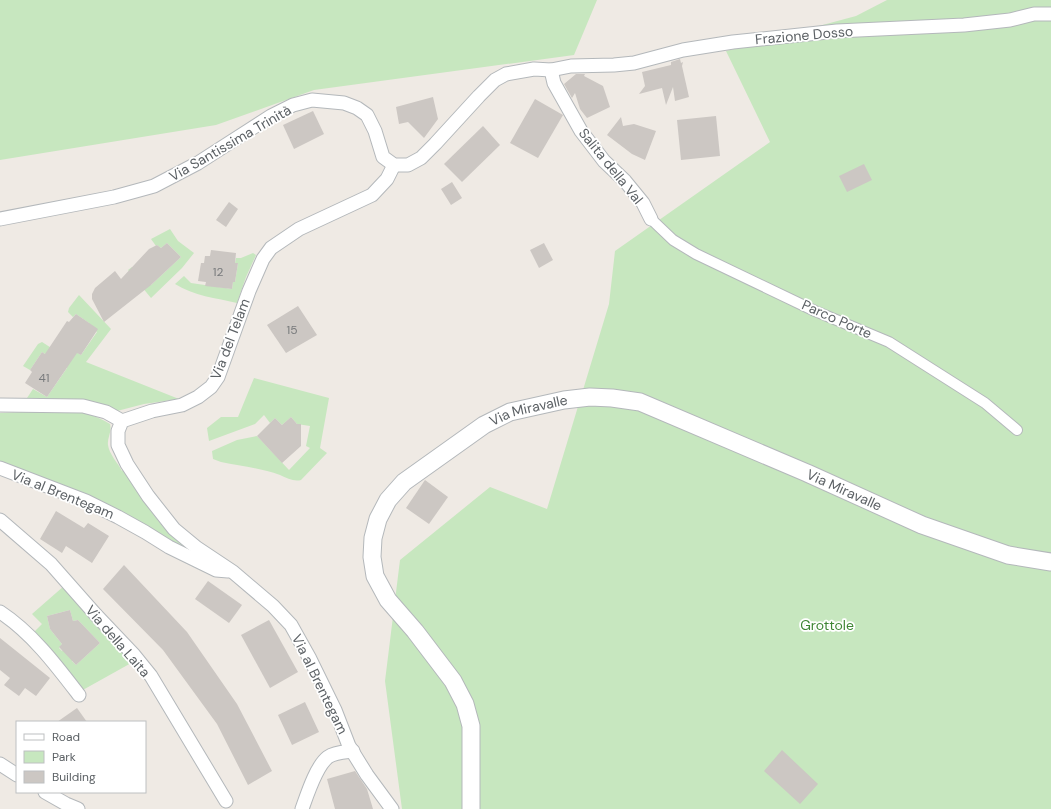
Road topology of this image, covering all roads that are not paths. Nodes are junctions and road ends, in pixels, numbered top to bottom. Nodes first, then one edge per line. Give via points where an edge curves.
1 (1051, 14) edge
2 (555, 69) junction
3 (394, 166) junction
4 (0, 219) edge
5 (651, 219) joint
6 (0, 405) edge
7 (122, 421) junction
8 (1017, 430) dead end
9 (0, 468) edge
10 (0, 520) edge
11 (1051, 562) edge
12 (233, 572) junction
13 (0, 612) edge
14 (79, 695) dead end
15 (353, 751) junction
16 (0, 764) edge
17 (16, 774) edge
18 (47, 793) edge
19 (226, 801) dead end
20 (70, 808) edge
21 (302, 809) edge
22 (392, 809) edge
23 (471, 809) edge

1 - 2 street, Frazione Dosso via 1034,14 1010,20 964,25 837,32 733,42 683,50 634,63
2 - 3 street via 516,71 494,80 421,158 408,164
2 - 5 street, Salita della Val via 554,83 582,131 604,161 643,203
3 - 4 street, Via Santissima Trinità via 383,157 367,115 357,108 344,104 312,100 293,105 271,116 198,163 154,186 114,197
3 - 7 street, Via del Telam via 372,195 299,229 271,248 259,267 218,377 211,387 182,405
5 - 8 street, Parco Porte via 673,240 696,254 815,311 889,342 985,403
6 - 7 street via 83,406 106,412
7 - 12 street, Via al Brentegam via 118,431 118,445 148,496 174,529
9 - 12 street, Via al Brentegam via 86,501 216,570
10 - 19 street, Via della Laita via 51,564 134,655 150,676
11 - 23 street, Via Miravalle via 1008,555 922,525 640,402 590,398 564,400 510,412 484,425 404,482 388,500 378,518 373,538 375,576 388,600 454,681 465,704 471,726
12 - 15 street, Via al Brentegam via 291,625 310,659
13 - 14 street via 13,620 33,639
15 - 21 street via 328,758 318,771
15 - 22 street, Via al Brentegam
16 - 17 street
18 - 20 street

